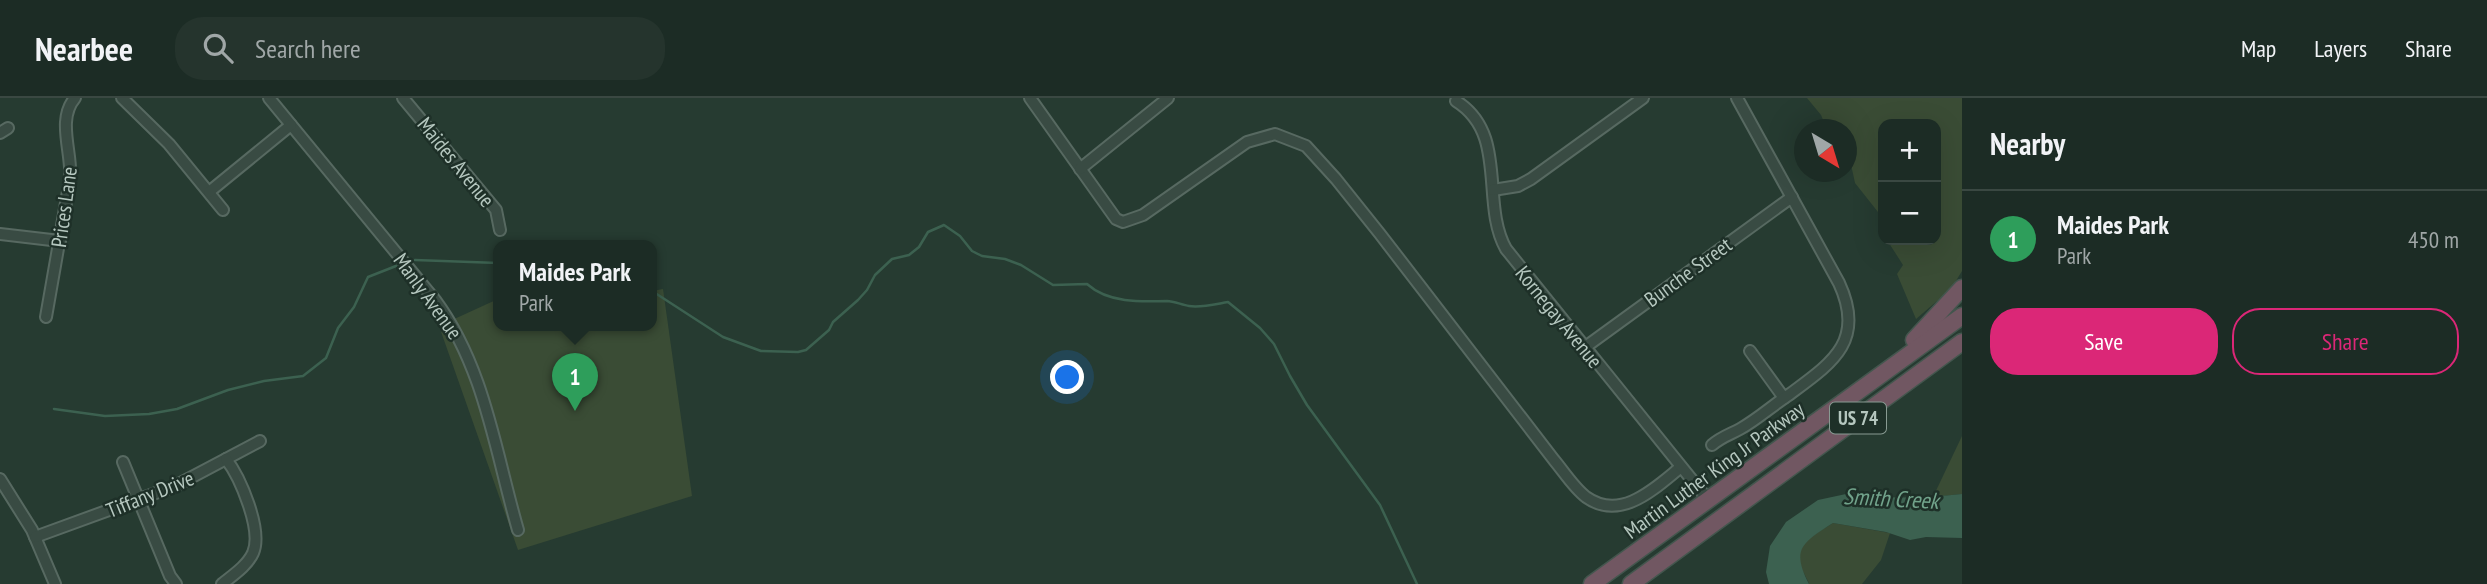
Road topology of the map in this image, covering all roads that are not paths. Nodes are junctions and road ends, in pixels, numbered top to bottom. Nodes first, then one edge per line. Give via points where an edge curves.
1 (75, 98) edge
2 (122, 98) edge
3 (269, 98) edge
4 (403, 98) edge
5 (1030, 98) edge
6 (1168, 98) edge
7 (1643, 98) edge
8 (1737, 98) edge
9 (1459, 100) edge
10 (291, 125) junction
11 (1080, 169) junction
12 (1493, 190) junction
13 (209, 192) junction
14 (1791, 197) junction
15 (223, 210) dead end
16 (500, 230) dead end
17 (0, 233) edge
18 (60, 241) junction
19 (1962, 288) edge
20 (1962, 316) edge
21 (46, 317) dead end
22 (1962, 342) edge
23 (1584, 348) junction
24 (1750, 351) dead end
25 (1869, 383) junction
26 (1784, 398) junction
27 (260, 441) dead end
28 (1712, 445) dead end
29 (226, 459) junction
30 (123, 462) dead end
31 (1681, 467) junction
32 (0, 479) edge
33 (139, 500) junction
34 (1709, 501) junction
35 (518, 530) dead end
36 (35, 537) junction
37 (55, 584) edge
38 (176, 584) edge
39 (222, 584) edge
40 (1591, 584) edge
41 (1631, 584) edge

1 - 18 street, Prices Lane via 67,110 71,170
2 - 13 street
3 - 10 street, Manly Avenue
4 - 16 street, Maides Avenue via 496,210
5 - 11 street
6 - 11 street
7 - 12 street via 1531,179
8 - 14 street
9 - 12 street, Kornegay Avenue via 1487,143
10 - 13 street
10 - 35 street, Manly Avenue via 458,334 475,372
11 - 31 street via 1107,208 1123,222 1143,215 1247,142 1275,134 1306,146 1585,496 1617,507 1642,497
12 - 23 street, Kornegay Avenue via 1495,221 1506,249
13 - 15 street
14 - 23 street, Bunche Street
14 - 26 street via 1843,293 1848,323 1831,363
17 - 18 street
18 - 21 street, Prices Lane
19 - 25 highway via 1929,327
20 - 25 highway, Martin Luther King Jr Parkway / US 74
22 - 41 highway, Martin Luther King Jr Parkway / US 74
23 - 31 street, Kornegay Avenue
24 - 26 street
25 - 34 highway, Martin Luther King Jr Parkway / US 74
26 - 28 street
27 - 29 street, Tiffany Drive
29 - 33 street, Tiffany Drive
29 - 39 street via 243,488 256,542 246,563
30 - 33 street
31 - 34 street, Kornegay Avenue
32 - 36 street
33 - 36 street, Tiffany Drive
33 - 38 street
34 - 40 highway, Martin Luther King Jr Parkway / US 74
36 - 37 street

